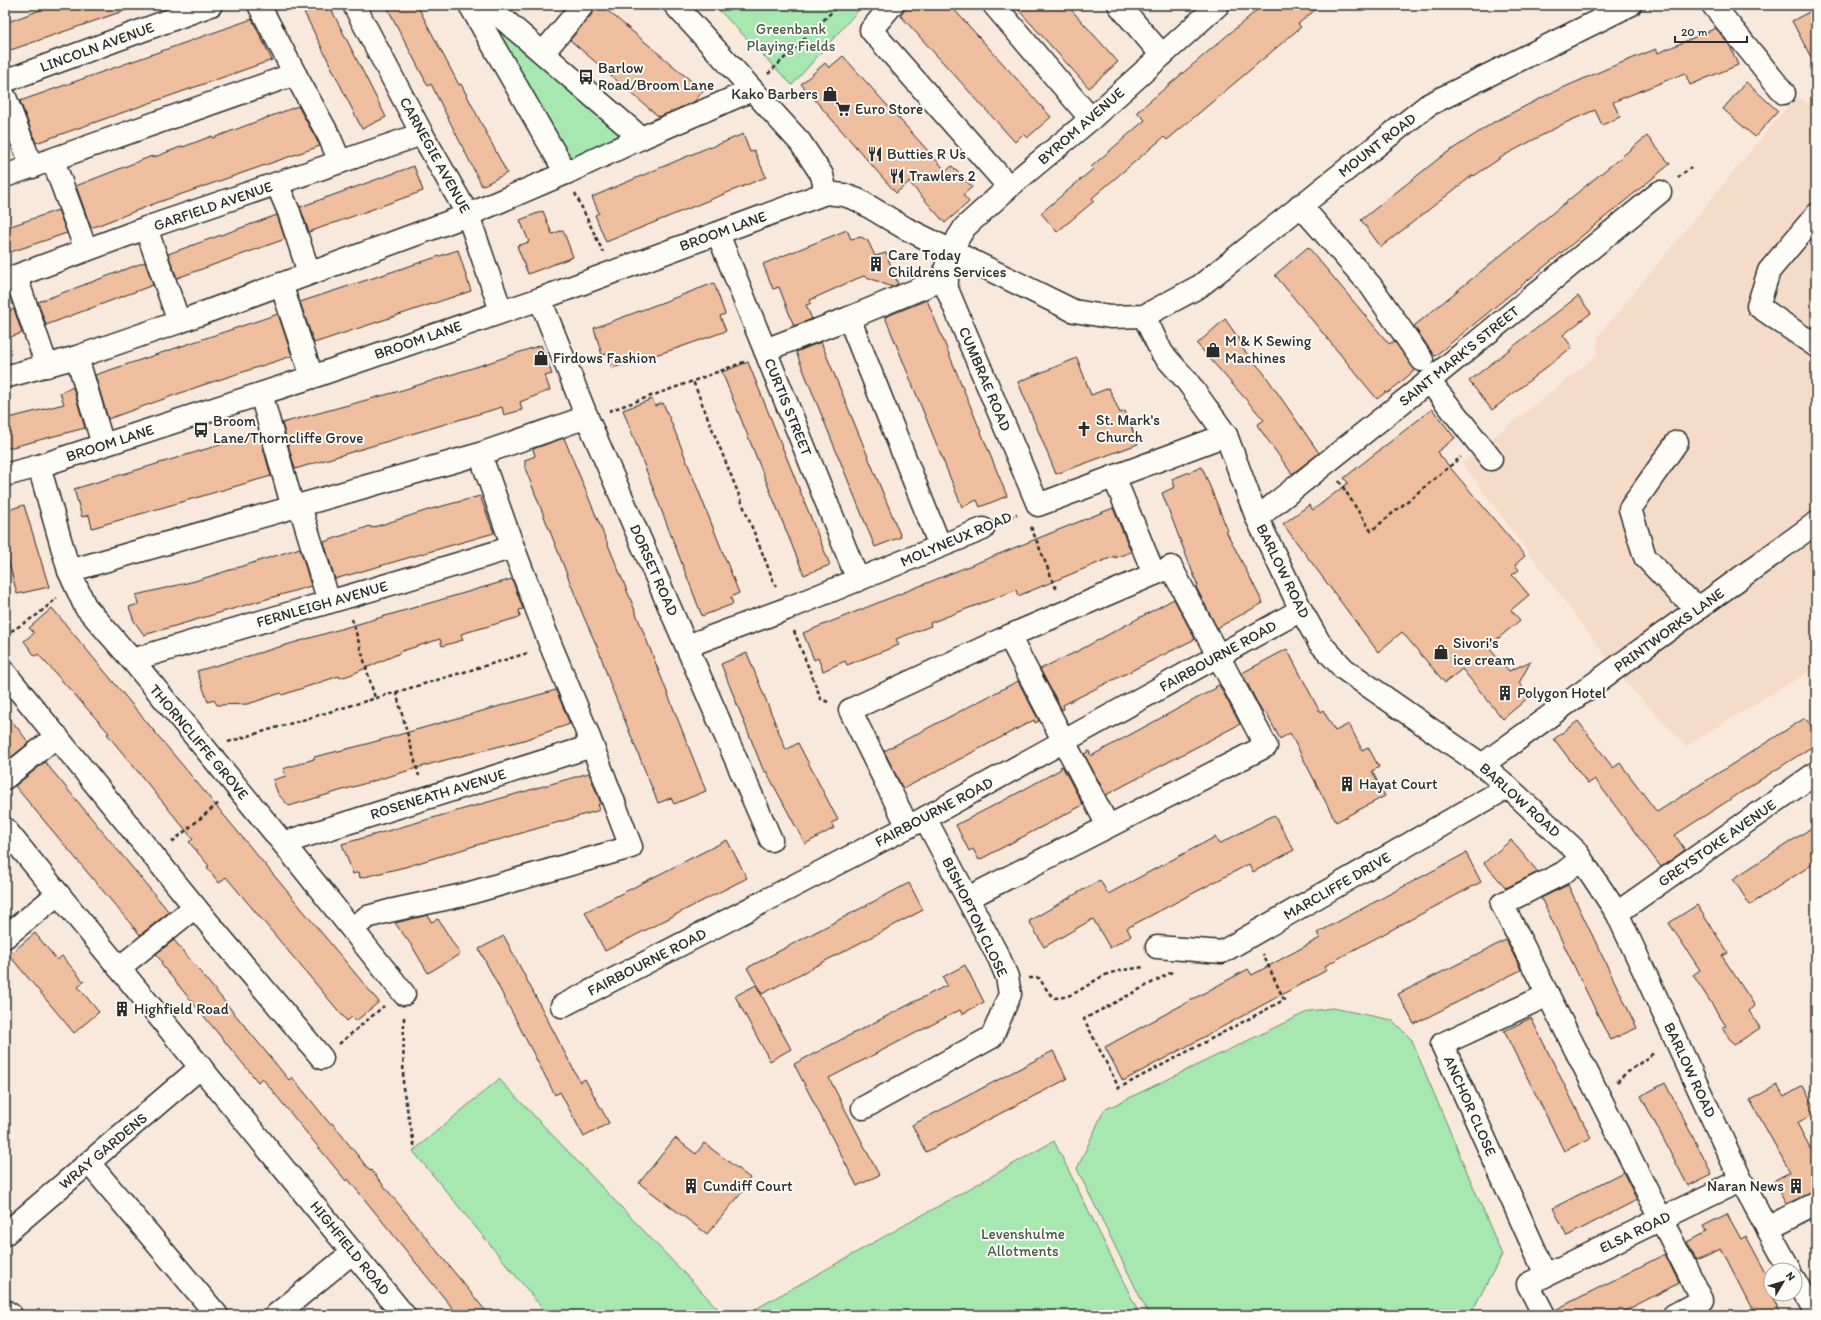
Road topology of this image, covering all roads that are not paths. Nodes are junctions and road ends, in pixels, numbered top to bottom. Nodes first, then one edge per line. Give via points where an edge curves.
1 (211, 5) edge
2 (260, 5) edge
3 (354, 5) edge
4 (470, 5) edge
5 (487, 5) edge
6 (583, 5) edge
7 (675, 5) edge
8 (892, 5) edge
9 (994, 5) edge
10 (1119, 5) edge
11 (1218, 5) edge
12 (1630, 5) edge
13 (1713, 5) edge
14 (543, 53) junction
15 (1162, 55) junction
16 (295, 74) junction
17 (5, 81) edge
18 (752, 90) junction
19 (1784, 92) dead end
20 (5, 97) edge
21 (1091, 119) junction
22 (422, 134) junction
23 (641, 138) junction
24 (53, 160) junction
25 (340, 162) junction
26 (32, 167) junction
27 (566, 173) junction
28 (5, 176) edge
29 (277, 184) junction
30 (1009, 187) junction
31 (1660, 192) dead end
32 (826, 193) junction
33 (1300, 205) junction
34 (468, 214) junction
35 (1816, 215) edge
36 (146, 228) junction
37 (718, 234) junction
38 (86, 250) junction
39 (952, 252) junction
40 (309, 273) junction
41 (10, 278) edge
42 (947, 280) junction
43 (281, 284) junction
44 (540, 299) junction
45 (501, 311) junction
46 (1144, 316) junction
47 (849, 318) junction
48 (179, 322) junction
49 (1816, 346) edge
50 (766, 352) junction
51 (77, 358) junction
52 (1422, 360) dead end
53 (47, 366) junction
54 (5, 377) edge
55 (312, 377) junction
56 (1429, 381) junction
57 (261, 394) junction
58 (587, 419) junction
59 (1226, 435) junction
60 (1677, 442) dead end
61 (103, 445) junction
62 (480, 454) junction
63 (1491, 459) dead end
64 (39, 466) junction
65 (5, 475) edge
66 (1114, 477) junction
67 (296, 507) junction
68 (1257, 518) junction
69 (1816, 523) edge
70 (983, 529) road end
71 (940, 546) junction
72 (513, 547) junction
73 (1154, 574) junction
74 (72, 578) junction
75 (858, 580) junction
76 (338, 599) junction
77 (1700, 607) junction
78 (1301, 610) junction
79 (1009, 636) junction
80 (687, 646) junction
81 (1219, 656) junction
82 (132, 660) junction
83 (5, 673) edge
84 (57, 736) junction
85 (1063, 741) junction
86 (592, 746) junction
87 (1482, 766) junction
88 (1816, 772) edge
89 (5, 778) edge
90 (1508, 787) junction
91 (916, 822) junction
92 (1108, 826) junction
93 (5, 829) edge
94 (771, 840) dead end
95 (283, 843) junction
96 (1581, 859) junction
97 (58, 894) junction
98 (968, 898) junction
99 (195, 907) junction
100 (1618, 913) junction
101 (352, 929) junction
102 (5, 937) edge
103 (1165, 947) road end
104 (120, 968) junction
105 (403, 993) road end
106 (1548, 994) junction
107 (562, 1006) dead end
108 (322, 1058) road end
109 (201, 1067) junction
110 (863, 1108) dead end
111 (89, 1163) junction
112 (1741, 1180) junction
113 (1816, 1203) edge
114 (1661, 1219) junction
115 (1767, 1228) junction
116 (5, 1234) edge
117 (353, 1252) junction
118 (1786, 1262) edge
119 (1537, 1279) junction
120 (1803, 1293) edge
121 (5, 1311) edge
122 (11, 1315) edge
123 (217, 1315) edge
124 (276, 1315) edge
125 (404, 1315) edge
126 (1544, 1315) edge
127 (1674, 1315) edge
128 (1815, 1315) edge

1 - 17 street, LINCOLN AVENUE
2 - 16 street
3 - 22 street, CARNEGIE AVENUE
4 - 27 street
5 - 14 street
6 - 14 street
7 - 18 street
8 - 30 street via 871,30
9 - 21 street
10 - 15 street
11 - 15 street, BYROM AVENUE
12 - 33 street, MOUNT ROAD via 1428,105
13 - 19 street
14 - 23 street
15 - 21 street, BYROM AVENUE
16 - 24 street
16 - 25 street via 329,136
18 - 23 street
18 - 32 street via 800,142 822,175
20 - 26 street
21 - 30 street, BYROM AVENUE
22 - 25 street, GARFIELD AVENUE
22 - 34 street, CARNEGIE AVENUE
23 - 27 street
24 - 26 street
24 - 38 street
25 - 29 street, GARFIELD AVENUE
26 - 28 street
27 - 34 street
29 - 36 street, GARFIELD AVENUE
29 - 40 street
30 - 39 street, BYROM AVENUE via 965,227
31 - 56 street, SAINT MARK'S STREET
32 - 37 street, BROOM LANE
32 - 39 street via 858,200
33 - 46 street, MOUNT ROAD via 1200,286
33 - 52 street via 1371,286
34 - 40 street
34 - 45 street, CARNEGIE AVENUE
35 - 49 street via 1769,271 1758,306
36 - 38 street, GARFIELD AVENUE
36 - 48 street
37 - 44 street, BROOM LANE
37 - 50 street, CURTIS STREET
38 - 41 street, GARFIELD AVENUE
39 - 42 street, CUMBRAE ROAD via 946,267
39 - 46 street via 1074,311 1110,317
40 - 43 street
41 - 53 street
42 - 47 street
42 - 66 street, CUMBRAE ROAD via 947,289 1031,508
43 - 48 street
43 - 55 street
44 - 45 street, BROOM LANE
44 - 58 street, DORSET ROAD
45 - 55 street, BROOM LANE
46 - 59 street, BARLOW ROAD via 1162,353 1187,381
47 - 50 street
47 - 71 street
48 - 51 street
50 - 75 street, CURTIS STREET
51 - 53 street
51 - 61 street
53 - 54 street
55 - 57 street, BROOM LANE
56 - 63 street
56 - 68 street, SAINT MARK'S STREET
57 - 61 street, BROOM LANE
57 - 67 street
58 - 62 street
58 - 80 street, DORSET ROAD
59 - 66 street
59 - 68 street, BARLOW ROAD
60 - 77 street via 1630,509 1645,557 1680,594
61 - 64 street, BROOM LANE
62 - 67 street
62 - 72 street
64 - 65 street, BROOM LANE
64 - 74 street, THORNCLIFFE GROVE
66 - 73 street
67 - 74 street
67 - 76 street
68 - 78 street, BARLOW ROAD
69 - 77 street, PRINTWORKS LANE
70 - 71 street, MOLYNEUX ROAD
71 - 75 street, MOLYNEUX ROAD
72 - 76 street, FERNLEIGH AVENUE
72 - 86 street
73 - 79 street
73 - 81 street via 1172,567
74 - 82 street, THORNCLIFFE GROVE via 85,606
75 - 80 street, MOLYNEUX ROAD
76 - 82 street, FERNLEIGH AVENUE
77 - 87 street, PRINTWORKS LANE
78 - 81 street, FAIRBOURNE ROAD
78 - 87 street, BARLOW ROAD via 1319,642 1344,669
79 - 85 street
79 - 91 street, BISHOPTON CLOSE via 850,710
80 - 94 street, DORSET ROAD
81 - 85 street, FAIRBOURNE ROAD
81 - 92 street via 1266,746
82 - 95 street, THORNCLIFFE GROVE
83 - 84 street
84 - 89 street
84 - 99 street
85 - 91 street, FAIRBOURNE ROAD
85 - 92 street
86 - 95 street, ROSENEATH AVENUE
86 - 101 street via 631,847 463,895 367,917
87 - 90 street, BARLOW ROAD
88 - 100 street, GREYSTOKE AVENUE
90 - 96 street, BARLOW ROAD via 1575,850
90 - 103 street, MARCLIFFE DRIVE via 1222,952
91 - 98 street, BISHOPTON CLOSE
91 - 107 street, FAIRBOURNE ROAD
92 - 98 street
93 - 97 street, HIGHFIELD ROAD
95 - 101 street, THORNCLIFFE GROVE
96 - 100 street, BARLOW ROAD
96 - 106 street via 1563,874 1502,904
97 - 102 street
97 - 104 street, HIGHFIELD ROAD
98 - 110 street, BISHOPTON CLOSE via 1000,960 1010,994 992,1037
99 - 104 street
99 - 108 street
100 - 112 street, BARLOW ROAD
101 - 105 street, THORNCLIFFE GROVE
104 - 109 street, HIGHFIELD ROAD
106 - 114 street
106 - 119 street, ANCHOR CLOSE via 1442,1044
109 - 111 street, WRAY GARDENS
109 - 117 street, HIGHFIELD ROAD
111 - 116 street, WRAY GARDENS
111 - 123 street
112 - 114 street, ELSA ROAD
112 - 115 street, BARLOW ROAD
113 - 115 street
114 - 119 street, ELSA ROAD
114 - 127 street via 1702,1300
115 - 118 street, BARLOW ROAD
117 - 124 street
117 - 125 street, HIGHFIELD ROAD
119 - 126 street
120 - 128 street
121 - 122 street

